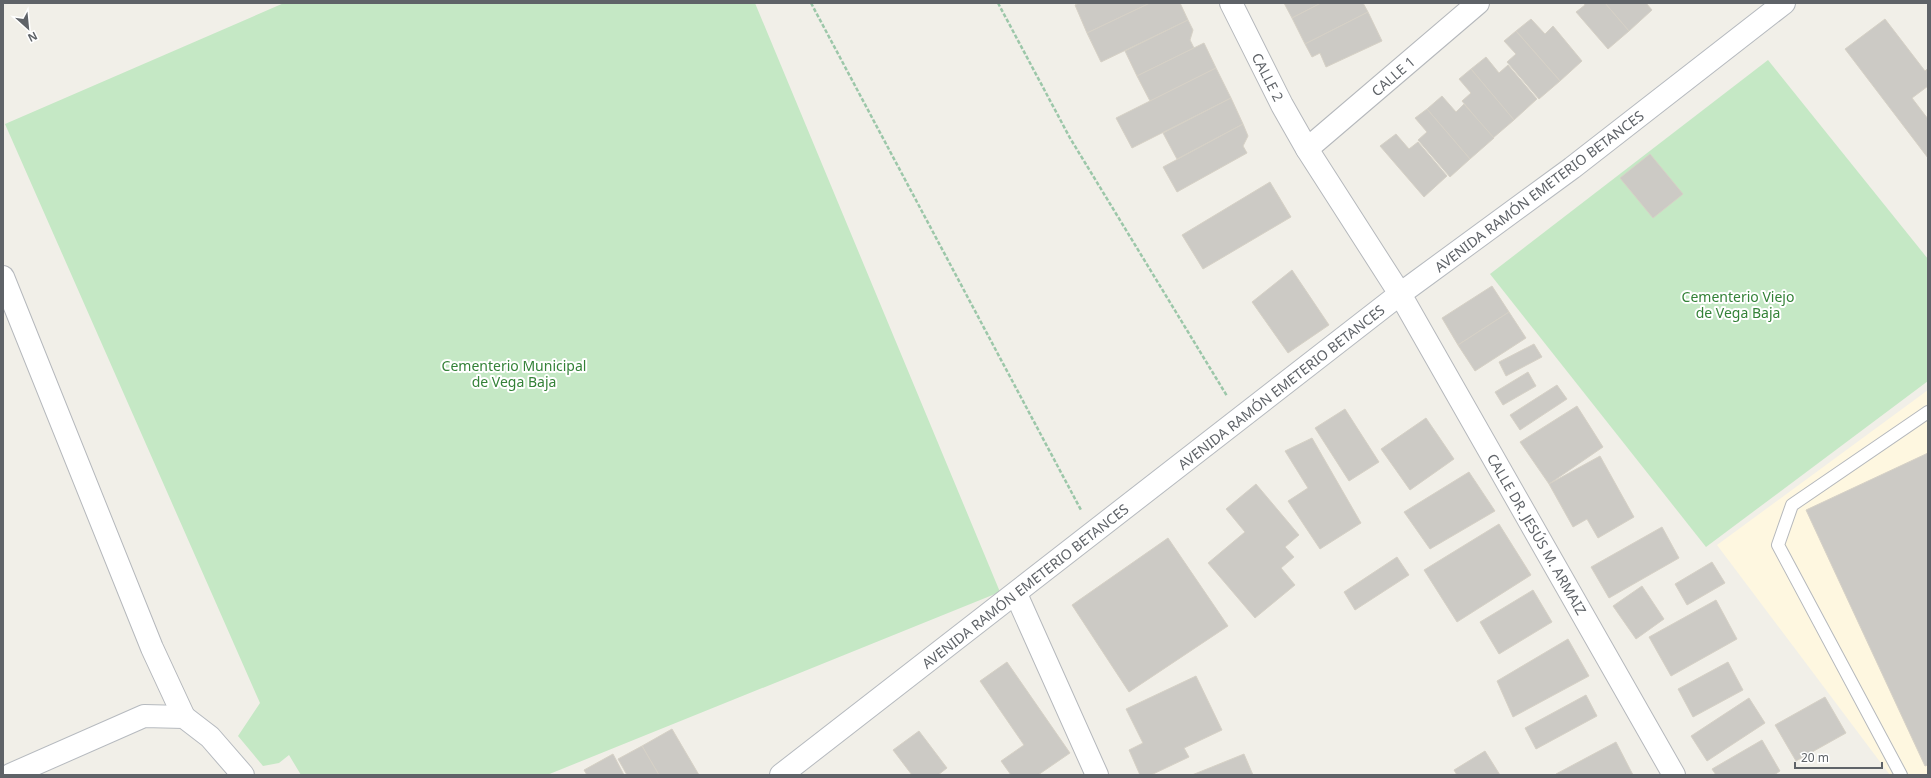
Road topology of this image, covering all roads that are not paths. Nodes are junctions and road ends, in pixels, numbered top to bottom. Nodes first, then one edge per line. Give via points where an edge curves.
1 (1231, 3) edge
2 (1478, 3) edge
3 (1784, 3) edge
4 (1308, 149) junction
5 (3, 276) edge
6 (1400, 294) junction
7 (1928, 412) edge
8 (1016, 594) junction
9 (184, 717) junction
10 (10, 775) edge
11 (243, 775) edge
12 (781, 775) edge
13 (1097, 775) edge
14 (1674, 775) edge
15 (1901, 775) edge

1 - 4 street, CALLE 2 via 1282,105
2 - 4 street, CALLE 1
3 - 6 street, AVENIDA RAMÓN EMETERIO BETANCES via 1572,168
4 - 6 street, CALLE 2
5 - 9 street via 152,648
6 - 8 street, AVENIDA RAMÓN EMETERIO BETANCES
6 - 14 street, CALLE DR. JESÚS M. ARMAIZ
7 - 15 lane via 1792,505 1778,545
8 - 12 street, AVENIDA RAMÓN EMETERIO BETANCES
8 - 13 street
9 - 10 street via 144,716
9 - 11 street via 210,737

